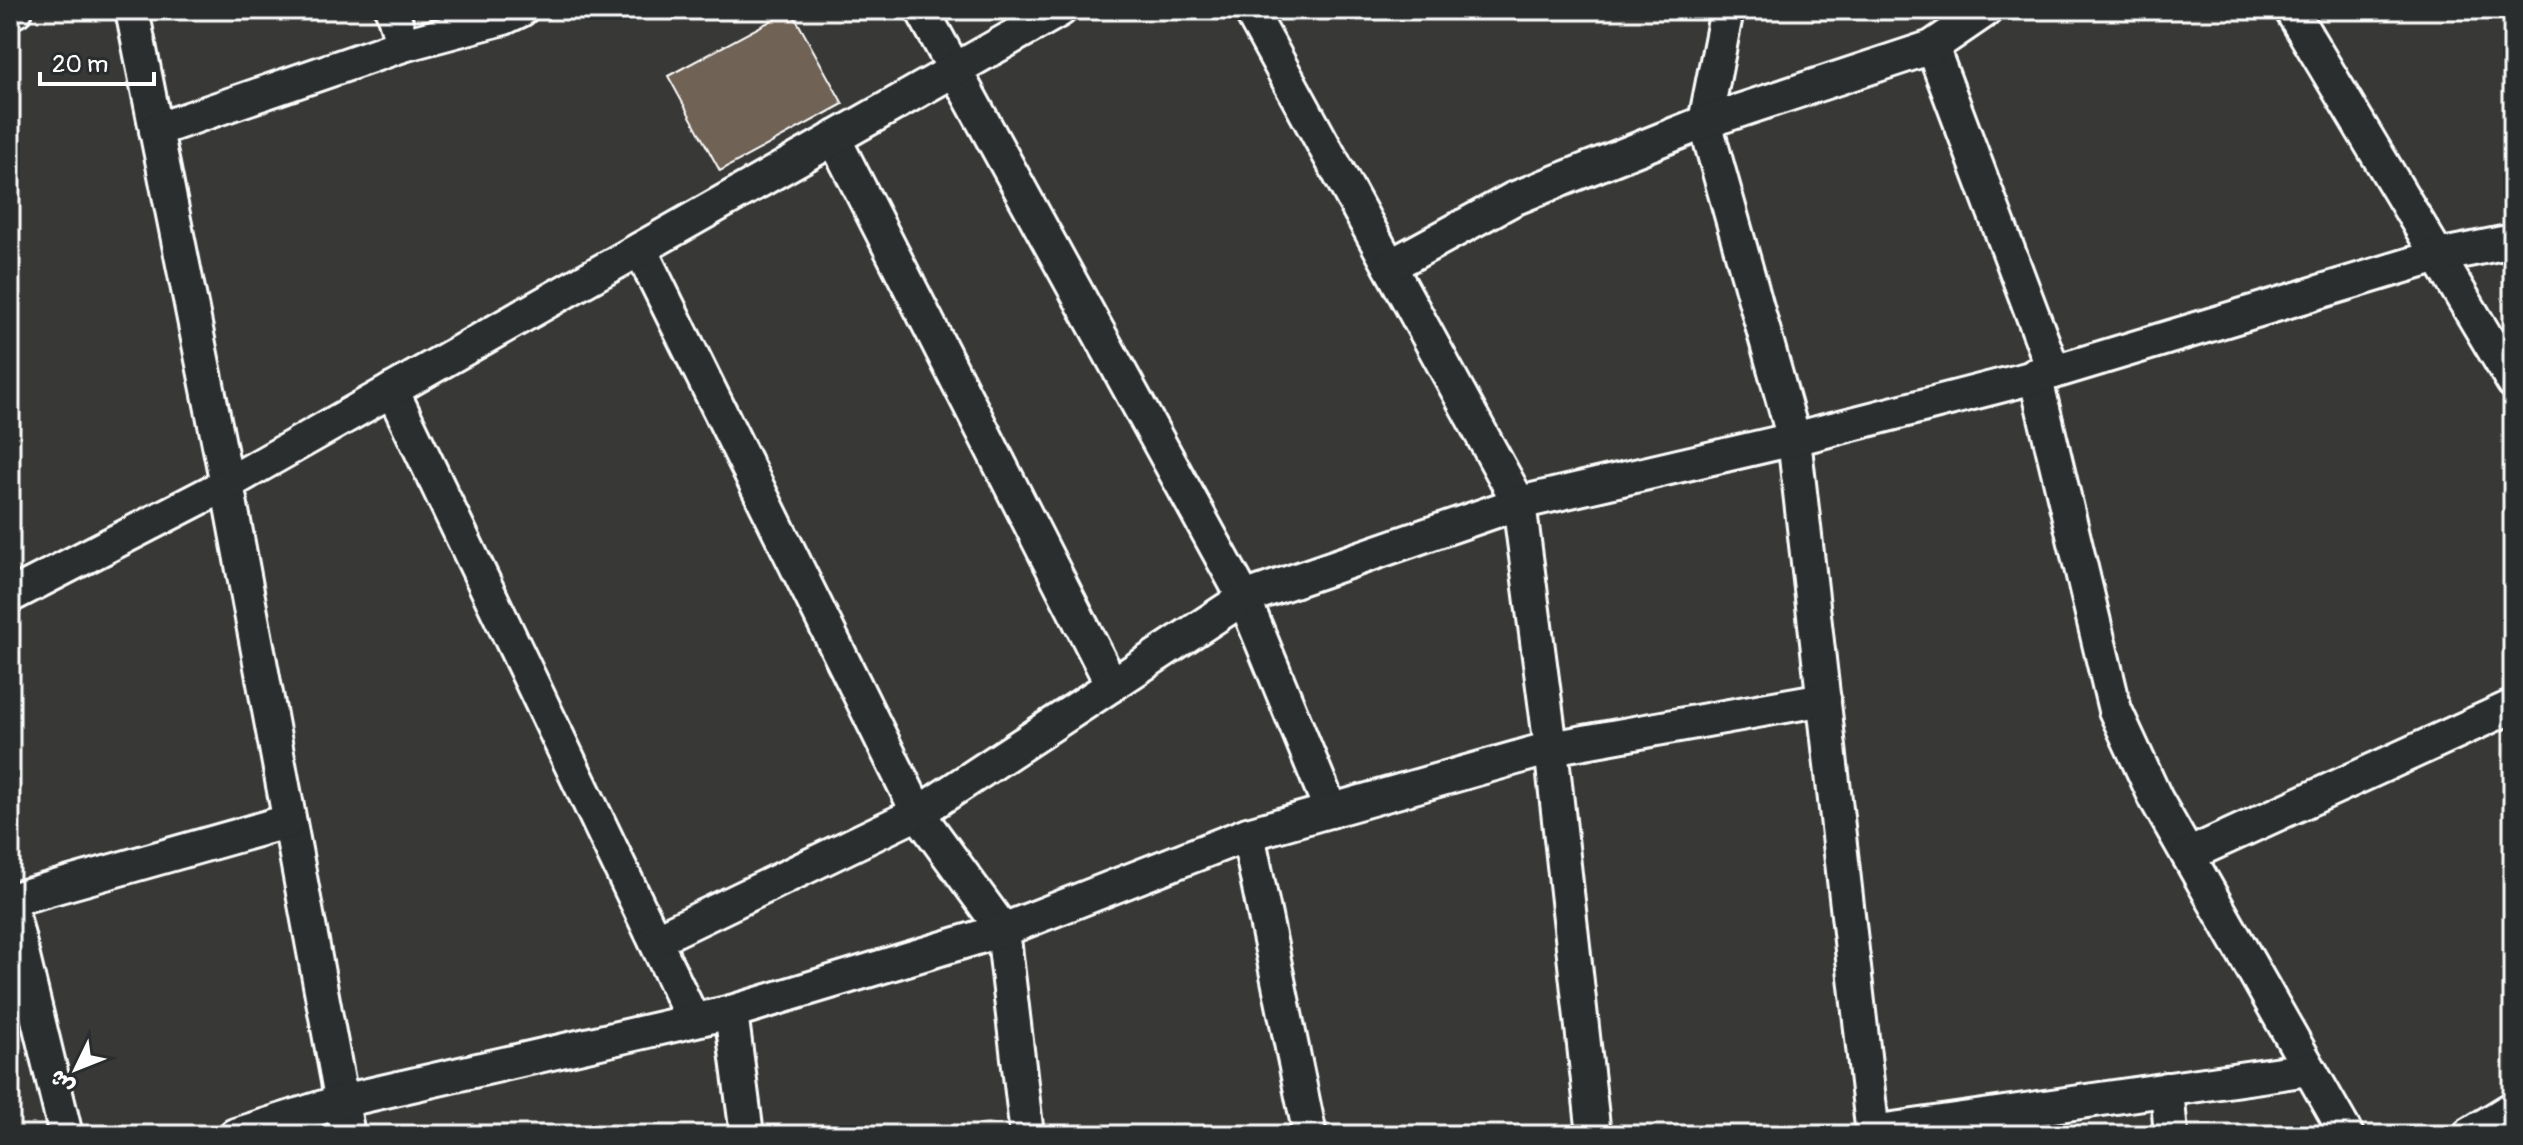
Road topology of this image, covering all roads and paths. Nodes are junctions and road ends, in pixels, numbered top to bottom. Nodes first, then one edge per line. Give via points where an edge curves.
1 (16, 10) edge
2 (132, 10) edge
3 (392, 10) edge
4 (521, 10) edge
5 (922, 10) edge
6 (1060, 10) edge
7 (1250, 10) edge
8 (1727, 10) edge
9 (1986, 10) edge
10 (2291, 10) edge
11 (10, 13) edge
12 (403, 45) junction
13 (1932, 47) junction
14 (953, 71) junction
15 (1705, 122) junction
16 (156, 130) junction
17 (834, 138) junction
18 (2513, 241) edge
19 (640, 249) junction
20 (2438, 256) junction
21 (1390, 266) junction
22 (2044, 373) junction
23 (2513, 382) edge
24 (392, 390) junction
25 (1794, 439) junction
26 (227, 484) junction
27 (1519, 503) junction
28 (10, 596) edge
29 (1244, 598) junction
30 (1112, 685) junction
31 (1824, 699) junction
32 (2513, 706) edge
33 (1551, 748) junction
34 (1331, 811) junction
35 (918, 813) junction
36 (289, 821) junction
37 (1248, 834) junction
38 (2188, 855) junction
39 (10, 902) edge
40 (1003, 930) junction
41 (655, 940) junction
42 (731, 1012) junction
43 (693, 1020) junction
44 (2309, 1069) junction
45 (2167, 1089) junction
46 (342, 1101) junction
47 (2513, 1108) edge
48 (1873, 1133) edge
49 (66, 1135) edge
50 (235, 1135) edge
51 (348, 1135) edge
52 (747, 1135) edge
53 (1027, 1135) edge
54 (1310, 1135) edge
55 (1594, 1135) edge
56 (2171, 1135) edge
57 (2347, 1135) edge
58 (2469, 1135) edge

1 - 11 street
2 - 16 street
3 - 12 street
4 - 12 street
5 - 14 street
6 - 14 street
7 - 21 street
8 - 15 street
9 - 13 street
10 - 20 street
12 - 16 street
13 - 15 street
13 - 22 street
14 - 17 street
14 - 29 street
15 - 21 street via 1513,199
15 - 25 street
16 - 26 street
17 - 19 street
17 - 30 street
18 - 20 street
19 - 24 street
19 - 35 street
20 - 22 street
20 - 23 street
21 - 27 street
22 - 25 street
22 - 38 street via 2115,710
24 - 26 street
24 - 41 street
25 - 27 street
25 - 31 street
26 - 28 street
26 - 36 street
27 - 29 street
27 - 33 street
29 - 30 street
29 - 34 street
30 - 35 street
31 - 33 street
31 - 48 street
32 - 38 street
33 - 34 street
33 - 55 street
34 - 37 street
35 - 40 street
35 - 41 street
36 - 39 street
36 - 46 street
37 - 40 street
37 - 54 street
38 - 44 street
39 - 49 street
40 - 42 street
40 - 53 street
41 - 43 street
42 - 43 street
42 - 52 street
43 - 46 street
44 - 45 street
44 - 57 street
45 - 48 street
45 - 56 street
46 - 50 street
46 - 51 street
47 - 58 street

